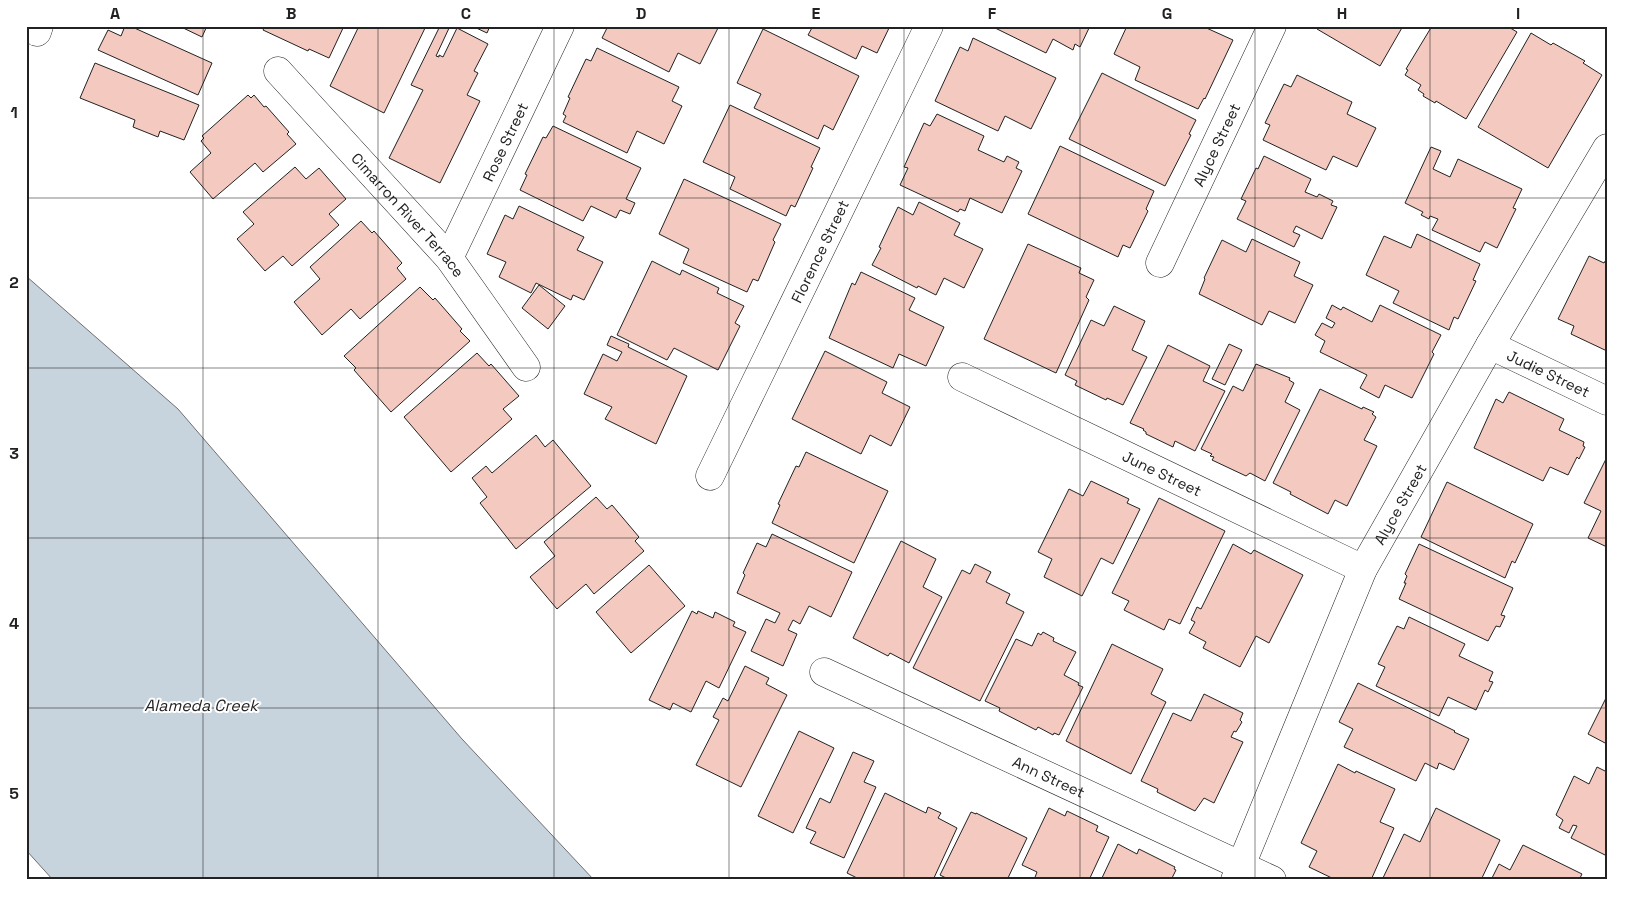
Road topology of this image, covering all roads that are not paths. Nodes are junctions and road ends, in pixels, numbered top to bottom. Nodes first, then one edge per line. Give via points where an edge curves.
1 (560, 26) edge
2 (929, 26) edge
3 (1272, 26) edge
4 (278, 71) dead end
5 (1607, 148) edge
6 (449, 258) junction
7 (1160, 263) dead end
8 (1490, 345) junction
9 (526, 367) dead end
10 (962, 377) dead end
11 (1607, 400) edge
12 (710, 476) dead end
13 (1363, 569) junction
14 (824, 672) dead end
15 (1238, 872) edge
16 (1272, 880) edge

1 - 6 street, Rose Street
2 - 12 street, Florence Street
3 - 7 street, Alyce Street
4 - 6 street, Cimarron River Terrace
5 - 8 street, Alyce Street
6 - 9 street, Cimarron River Terrace
8 - 11 street, Judie Street
8 - 13 street, Alyce Street
10 - 13 street, June Street
13 - 15 street, Alyce Street
14 - 15 street, Ann Street
15 - 16 street, Ann Street

